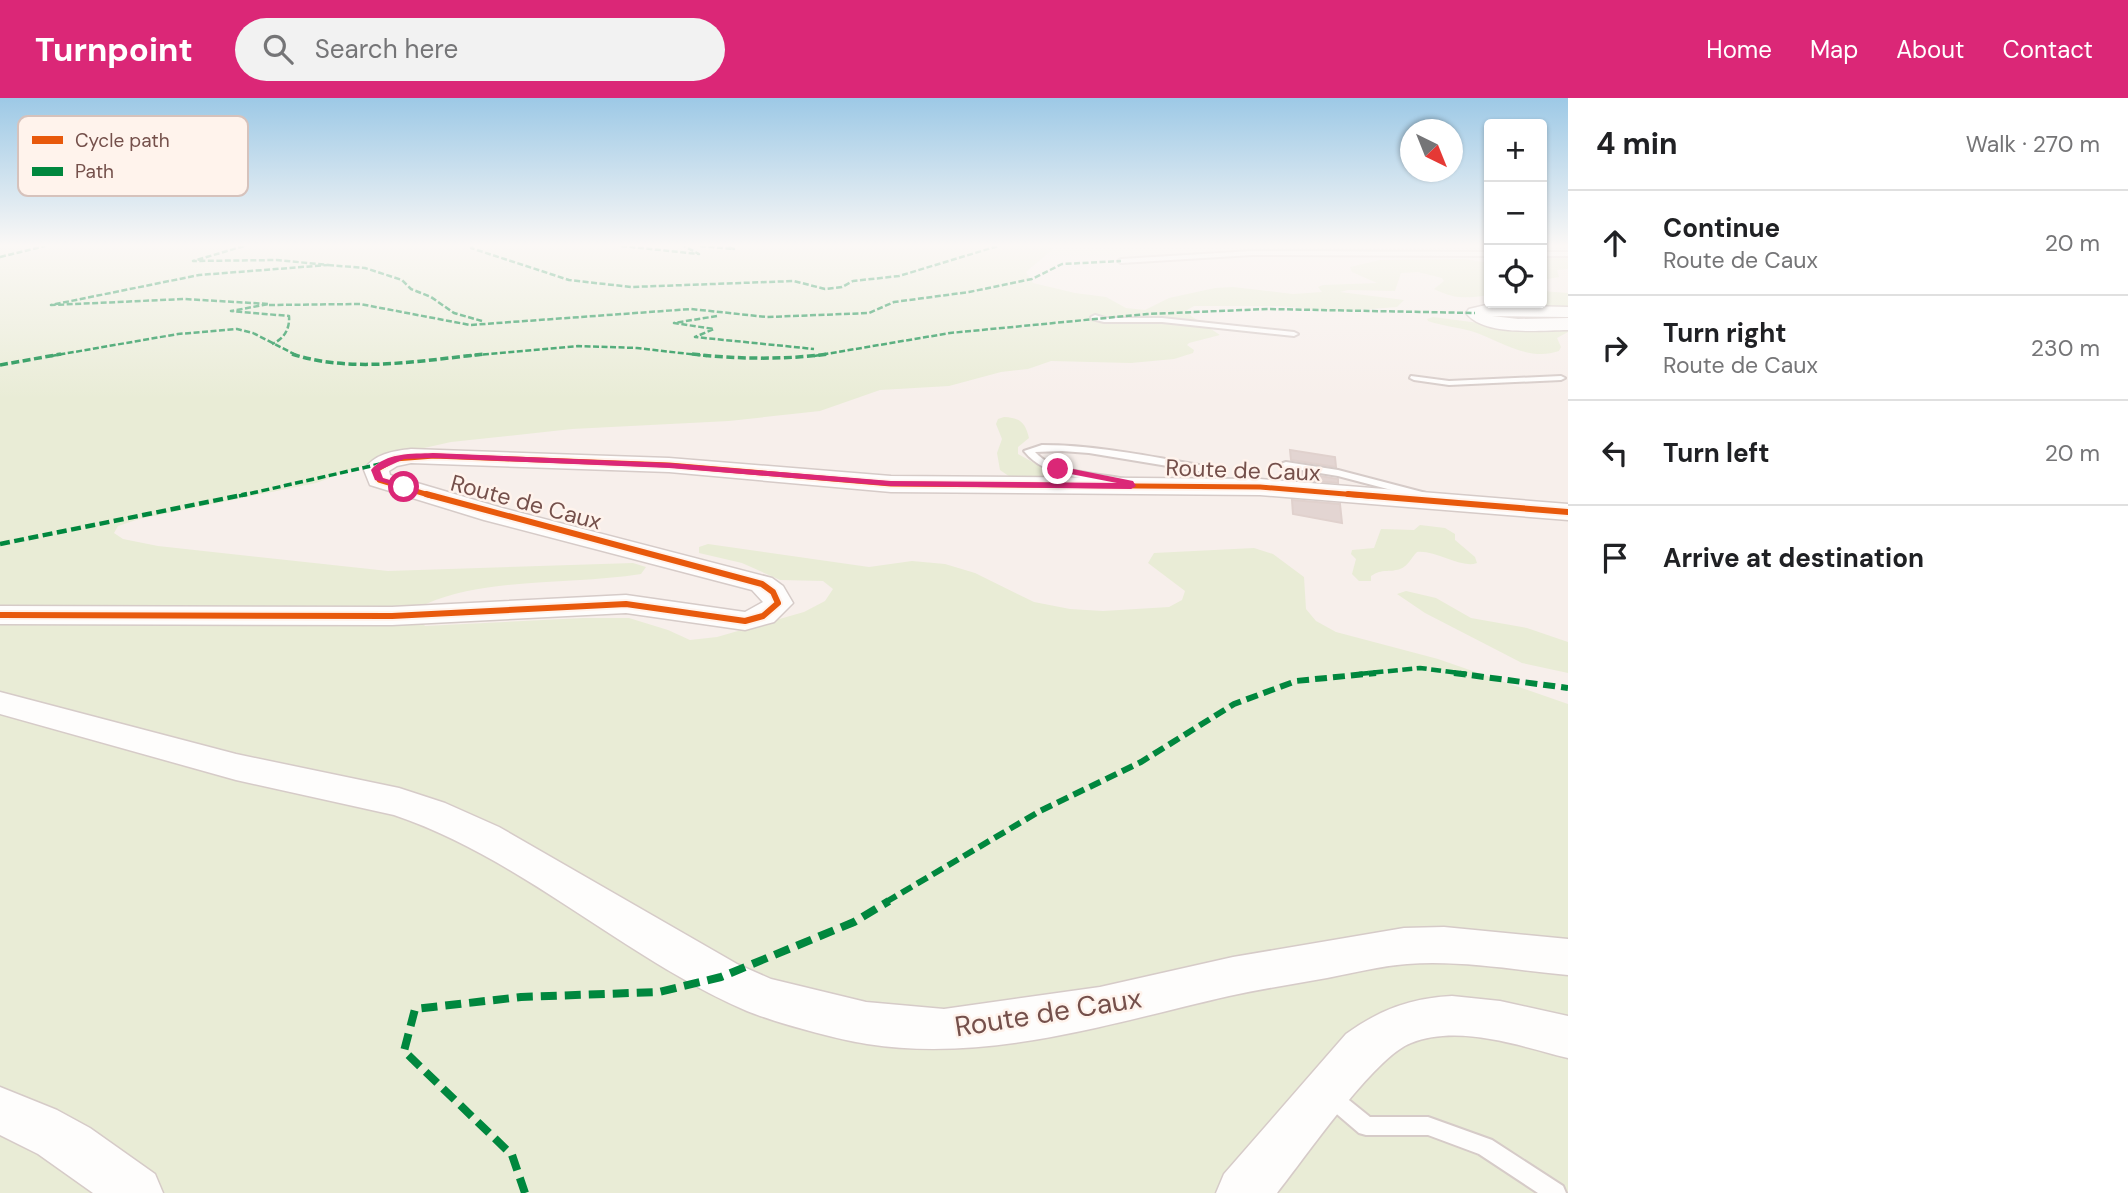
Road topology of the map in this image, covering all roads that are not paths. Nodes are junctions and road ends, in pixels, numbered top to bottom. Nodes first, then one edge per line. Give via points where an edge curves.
1 (1568, 312) edge
2 (1095, 317) dead end
3 (1568, 324) edge
4 (1294, 334) dead end
5 (1414, 378) dead end
6 (1566, 378) edge
7 (1286, 465) dead end
8 (1216, 471) dead end
9 (1131, 486) junction
10 (1431, 501) junction
11 (1568, 512) edge
12 (0, 615) edge
13 (0, 703) edge
14 (1568, 957) edge
15 (1568, 1037) edge
16 (1326, 1093) junction
17 (0, 1111) edge
18 (136, 1193) edge
19 (1243, 1193) edge
20 (1556, 1193) edge

1 - 3 street via 1475,313 1501,323
2 - 4 lane
5 - 6 lane via 1482,383
7 - 10 lane via 1363,479
8 - 9 lane via 1071,449 1037,447 1029,451 1038,461 1058,469
9 - 10 street, Route de Caux via 1260,487
9 - 12 street, Route de Caux via 891,484 669,465 403,457 380,465 376,470 379,480 762,584 778,603 772,612 745,621 626,604 392,616
10 - 11 street, Route de Caux
13 - 14 street, Route de Caux via 236,767 348,789 432,813 485,837 764,997 866,1023 944,1030 999,1024 1100,1007 1233,975 1404,946 1444,945
15 - 16 street via 1483,1020 1413,1021 1385,1032 1363,1049
16 - 19 street
16 - 20 lane via 1366,1126 1428,1126 1447,1132 1485,1147
17 - 18 street via 69,1142

